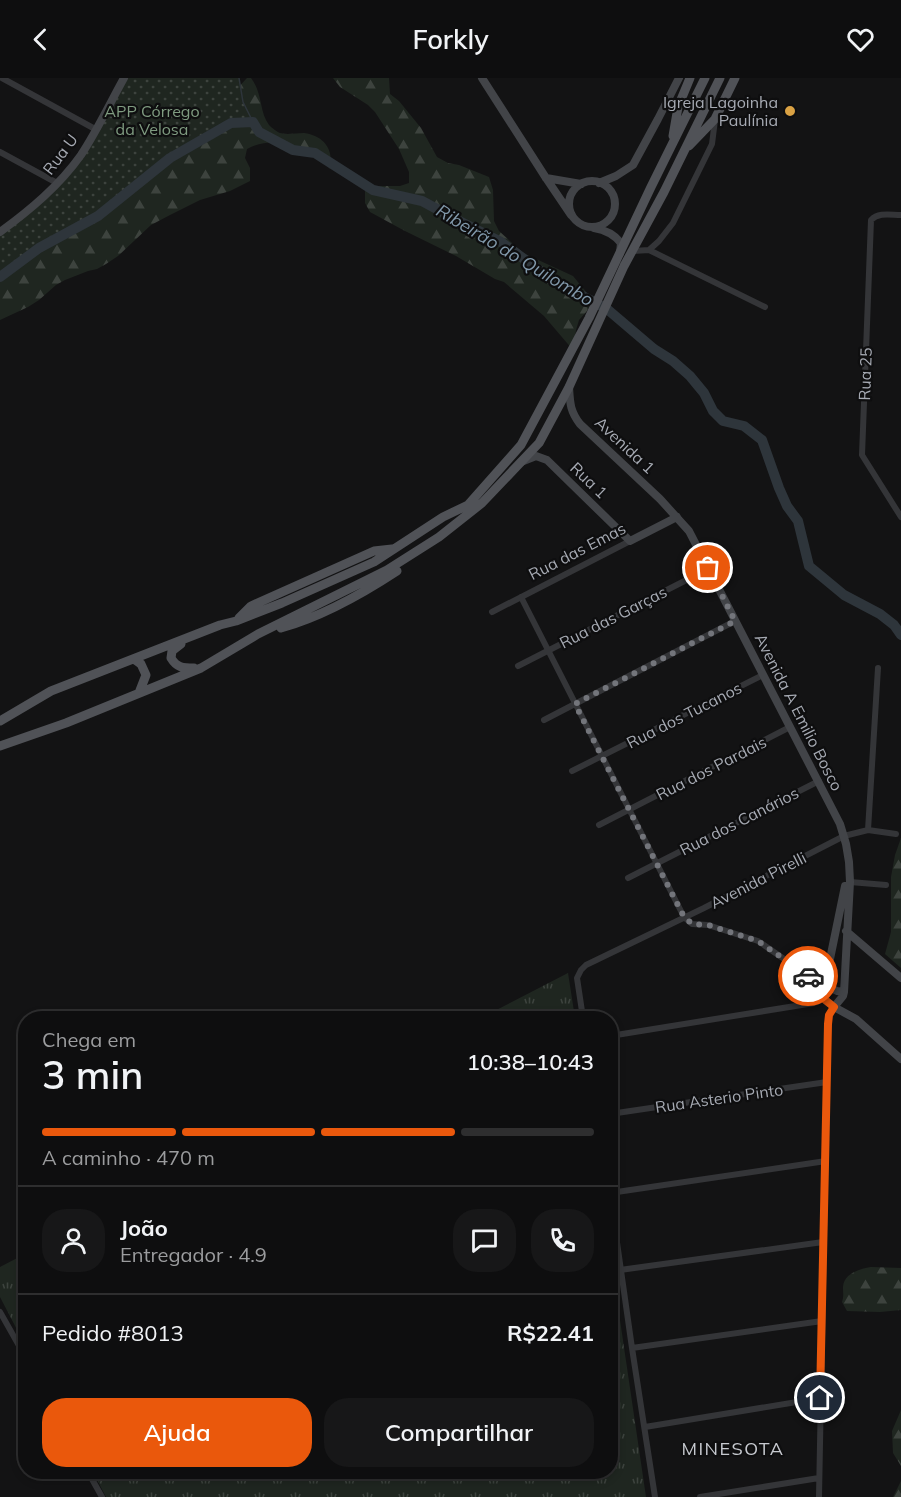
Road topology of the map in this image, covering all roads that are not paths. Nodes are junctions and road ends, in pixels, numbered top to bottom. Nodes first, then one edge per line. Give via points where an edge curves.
1 (2, 78) edge
2 (124, 78) edge
3 (482, 78) edge
4 (679, 78) edge
5 (690, 78) edge
6 (705, 78) edge
7 (720, 78) edge
8 (735, 78) edge
9 (715, 119) junction
10 (95, 129) junction
11 (670, 148) junction
12 (0, 152) edge
13 (683, 152) junction
14 (546, 178) junction
15 (57, 183) junction
16 (598, 183) junction
17 (581, 184) junction
18 (571, 215) junction
19 (901, 215) edge
20 (591, 227) junction
21 (0, 231) edge
22 (650, 250) junction
23 (633, 251) junction
24 (620, 253) junction
25 (605, 297) junction
26 (765, 307) dead end
27 (569, 387) junction
28 (521, 462) junction
29 (676, 517) junction
30 (901, 517) edge
31 (630, 541) junction
32 (708, 568) junction
33 (521, 597) junction
34 (492, 612) dead end
35 (735, 621) junction
36 (184, 640) junction
37 (548, 650) junction
38 (134, 659) junction
39 (518, 666) dead end
40 (201, 668) junction
41 (878, 668) dead end
42 (763, 675) junction
43 (138, 693) junction
44 (575, 704) junction
45 (544, 720) dead end
46 (0, 721) edge
47 (790, 727) junction
48 (0, 746) edge
49 (602, 756) junction
50 (572, 771) dead end
51 (819, 781) junction
52 (629, 810) junction
53 (599, 825) dead end
54 (868, 830) junction
55 (896, 834) dead end
56 (844, 836) junction
57 (849, 862) junction
58 (657, 864) junction
59 (628, 878) dead end
60 (850, 882) junction
61 (886, 885) dead end
62 (704, 908) junction
63 (684, 917) junction
64 (708, 925) junction
65 (846, 931) junction
66 (901, 978) edge
67 (825, 985) junction
68 (844, 992) junction
69 (824, 999) junction
70 (834, 1007) junction
71 (582, 1011) edge
72 (618, 1035) edge
73 (901, 1059) edge
74 (827, 1082) junction
75 (618, 1113) edge
76 (826, 1161) junction
77 (618, 1192) edge
78 (824, 1242) junction
79 (618, 1255) edge
80 (620, 1270) junction
81 (0, 1312) edge
82 (822, 1321) junction
83 (18, 1344) edge
84 (632, 1348) junction
85 (820, 1398) junction
86 (645, 1427) junction
87 (819, 1478) junction
88 (92, 1479) edge
89 (102, 1497) edge
90 (655, 1497) edge
91 (700, 1497) edge
92 (819, 1497) edge

1 - 10 street
2 - 10 main road, Rua U
3 - 14 main road
4 - 16 main road via 633,165
5 - 11 main road via 678,107
6 - 11 main road
7 - 13 main road
8 - 9 main road
9 - 13 main road
9 - 22 street via 712,144 678,213
10 - 15 main road, Rua U
11 - 24 main road
12 - 15 street
13 - 23 main road
14 - 17 main road
14 - 18 main road
15 - 21 main road, Rua U
16 - 17 main road
16 - 20 main road via 612,194 615,205 607,221
17 - 18 main road via 570,198
18 - 20 main road
19 - 30 street, Rua 25 via 880,214 871,220 862,455
20 - 24 main road via 613,235 621,243
22 - 23 street
22 - 26 street
23 - 25 main road
24 - 25 main road
25 - 27 main road via 599,323
25 - 36 main road via 589,318 521,445 468,505 374,562
27 - 28 main road via 539,443
27 - 29 main road, Avenida 1 via 573,415 580,424
28 - 31 main road, Rua 1 via 536,456 547,460
28 - 40 main road via 482,503 439,537 387,570 258,634
29 - 31 main road, Rua das Emas
29 - 32 main road, Avenida A Emilio Bosco
31 - 33 street, Rua das Emas
32 - 35 main road, Avenida A Emilio Bosco
32 - 37 street, Rua das Garças
33 - 34 street, Rua das Emas
33 - 37 street
35 - 42 main road, Avenida A Emilio Bosco
35 - 44 street
36 - 38 main road
36 - 40 main road via 172,651 171,658 183,668
37 - 39 street, Rua das Garças
37 - 44 street
38 - 43 main road via 146,675
38 - 46 main road via 51,691
40 - 43 main road
41 - 54 street
42 - 47 main road, Avenida A Emilio Bosco
42 - 49 street, Rua dos Tucanos
43 - 48 main road
44 - 45 street
44 - 49 street
47 - 51 main road, Avenida A Emilio Bosco
47 - 52 street, Rua dos Pardais
49 - 50 street, Rua dos Tucanos
49 - 52 street
51 - 56 main road, Avenida A Emilio Bosco
51 - 58 street, Rua dos Canários
52 - 53 street, Rua dos Pardais
52 - 58 street
54 - 55 street
54 - 56 street, Avenida Pirelli
56 - 57 main road, Avenida A Emilio Bosco
56 - 62 street, Avenida Pirelli
57 - 60 main road
57 - 67 main road
58 - 59 street, Rua dos Canários
58 - 63 street
60 - 61 street
60 - 65 main road
62 - 63 street, Avenida Pirelli
62 - 64 street via 702,920
63 - 64 street via 692,924
63 - 71 street, Avenida Pirelli via 586,964 577,982
64 - 67 street via 758,941
65 - 66 main road
65 - 68 main road
67 - 68 main road
67 - 69 main road
68 - 70 main road
69 - 70 main road
69 - 72 street
70 - 73 main road via 856,1019
70 - 74 street via 829,1015
74 - 75 street, Rua Asterio Pinto
74 - 76 street
76 - 77 street
76 - 78 street
78 - 80 street
78 - 82 street
79 - 80 street
80 - 84 street
81 - 83 street
82 - 84 street
82 - 85 street
84 - 86 street
85 - 86 street
85 - 87 street
86 - 90 street
87 - 91 street
87 - 92 street
88 - 89 street

